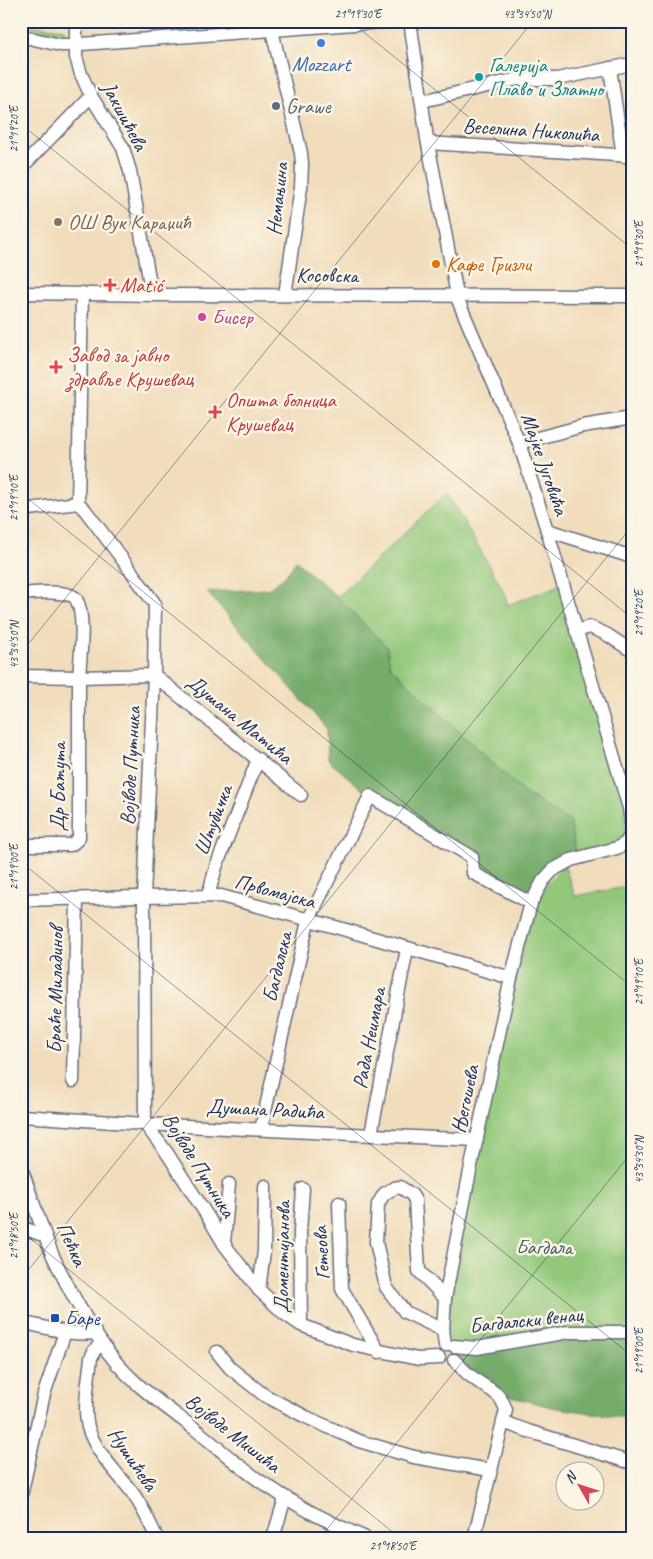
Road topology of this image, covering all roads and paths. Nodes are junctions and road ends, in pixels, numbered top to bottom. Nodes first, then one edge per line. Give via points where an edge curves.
1 (76, 21) edge
2 (396, 21) edge
3 (410, 21) edge
4 (271, 26) edge
5 (21, 36) edge
6 (76, 44) junction
7 (632, 64) edge
8 (610, 68) junction
9 (91, 96) junction
10 (422, 101) junction
11 (428, 143) junction
12 (627, 156) edge
13 (21, 168) edge
14 (21, 292) edge
15 (82, 293) junction
16 (152, 295) junction
17 (286, 295) junction
18 (457, 296) junction
19 (632, 296) edge
20 (632, 418) edge
21 (519, 443) junction
22 (78, 504) junction
23 (21, 510) edge
24 (547, 530) junction
25 (632, 557) edge
26 (21, 594) edge
27 (576, 631) junction
28 (632, 651) edge
29 (154, 675) junction
30 (21, 676) edge
31 (80, 677) junction
32 (258, 760) junction
33 (627, 784) edge
34 (301, 795) dead end
35 (21, 845) edge
36 (553, 870) joint
37 (208, 896) junction
38 (144, 897) junction
39 (77, 899) junction
40 (21, 900) edge
41 (531, 903) junction
42 (308, 921) junction
43 (407, 949) junction
44 (511, 978) junction
45 (74, 1081) dead end
46 (21, 1116) edge
47 (146, 1124) junction
48 (260, 1129) junction
49 (371, 1134) junction
50 (477, 1140) junction
51 (21, 1167) edge
52 (229, 1184) dead end
53 (266, 1186) dead end
54 (303, 1189) dead end
55 (338, 1203) dead end
56 (21, 1227) edge
57 (45, 1236) junction
58 (224, 1244) junction
59 (260, 1290) junction
60 (445, 1298) junction
61 (21, 1322) edge
62 (301, 1325) junction
63 (443, 1330) junction
64 (65, 1332) junction
65 (632, 1332) edge
66 (98, 1338) junction
67 (449, 1345) junction
68 (217, 1352) dead end
69 (379, 1352) junction
70 (439, 1358) junction
71 (454, 1360) junction
72 (503, 1422) junction
73 (632, 1463) edge
74 (490, 1470) junction
75 (21, 1495) edge
76 (286, 1498) junction
77 (157, 1538) edge
78 (273, 1538) edge
79 (366, 1538) edge
80 (474, 1538) edge

1 - 6 street, Јакшићева
2 - 4 street
3 - 10 street, Мајке Југовића
4 - 6 street
4 - 17 street, Немањина via 302,164
5 - 6 street via 60,45
6 - 9 street, Јакшићева via 79,69
7 - 8 street
8 - 10 street via 557,79 518,79
8 - 12 street
9 - 13 street
9 - 16 street, Јакшићева via 127,159
10 - 11 street, Мајке Југовића
11 - 12 street, Веселина Николића
11 - 18 street, Мајке Југовића
14 - 15 street, Косовска
15 - 16 street, Косовска
15 - 22 street
16 - 17 street, Косовска
17 - 18 street, Косовска
18 - 19 street, Косовска
18 - 21 street, Мајке Југовића
20 - 21 street via 583,426
21 - 24 street, Мајке Југовића
22 - 23 street
22 - 29 street, Војводе Путника via 155,604
24 - 25 street
24 - 27 street, Мајке Југовића
26 - 31 street, Др Батута via 45,592 69,594 76,598 81,626
27 - 28 street via 590,627
27 - 33 street, Мајке Југовића
29 - 31 street
29 - 32 street, Душана Матића
29 - 38 street, Војводе Путника
30 - 31 street
31 - 35 street, Др Батута via 77,840 71,845
32 - 34 street, Душана Матића
32 - 37 street, Штубичка
33 - 36 street, Мајке Југовића via 631,834 626,843 571,860
36 - 41 street, Његошева
37 - 38 street, Првомајска
37 - 42 street, Првомајска via 222,896
38 - 39 street, Првомајска
38 - 47 street, Војводе Путника
39 - 40 street, Првомајска
39 - 45 street, Браће Миладинов
41 - 42 street, Багдалска via 473,873 472,856 370,796
41 - 44 street, Његошева
42 - 43 street, Првомајска
42 - 48 street, Багдалска
43 - 44 street, Првомајска
43 - 49 street, Рада Неимара
44 - 50 street, Његошева
46 - 47 street, Душана Радића
47 - 48 street, Душана Радића
47 - 58 street, Војводе Путника
48 - 49 street, Душана Радића
49 - 50 street, Душана Радића
50 - 60 street, Његошева
51 - 57 street, Пећка
52 - 58 street, Војводе Путника
53 - 59 street
54 - 62 street, Доментијанова
55 - 69 street, Гетеова via 342,1289
56 - 57 street
57 - 66 street, Пећка
58 - 59 street, Војводе Путника
59 - 62 street, Војводе Путника
60 - 63 street, Његошева
60 - 63 street via 419,1271 414,1200 400,1187 394,1188 384,1194 378,1204 376,1242 386,1286 405,1312
61 - 64 street
62 - 69 street, Војводе Путника
63 - 67 street, Његошева
64 - 66 street
64 - 75 street via 44,1394
65 - 67 street, Багдалски венац via 568,1332 477,1348
66 - 76 street, Војводе Мишића via 137,1384 258,1480
66 - 77 street, Нушићева via 91,1358 88,1426 109,1465 138,1501
67 - 70 street via 442,1346
67 - 71 street via 457,1352
68 - 74 street via 230,1368 264,1395 359,1441 414,1456
69 - 70 street, Војводе Путника via 418,1359
70 - 71 street via 446,1362
71 - 72 street via 472,1377 497,1393 506,1410
72 - 73 street
72 - 74 street
74 - 80 street
76 - 78 street
76 - 79 street, Војводе Мишића

